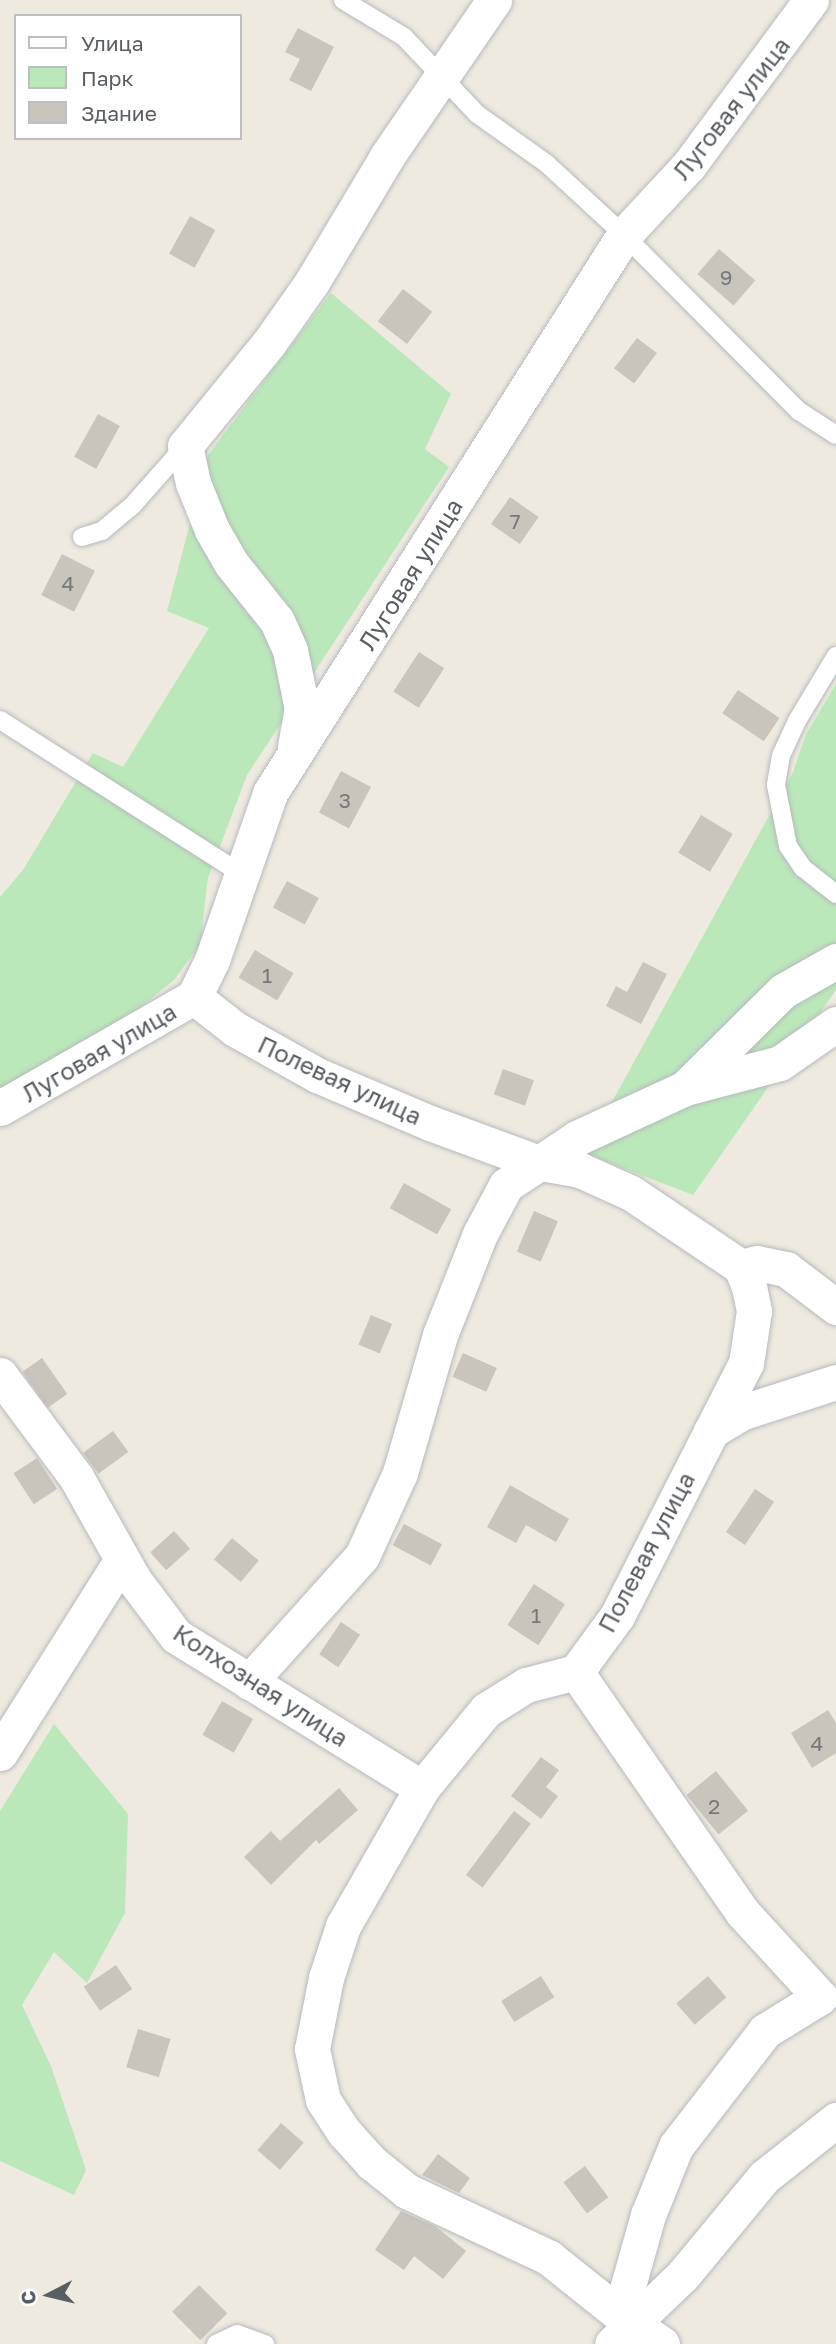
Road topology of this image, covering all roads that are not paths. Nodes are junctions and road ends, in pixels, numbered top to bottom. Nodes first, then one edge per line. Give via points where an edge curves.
1 (343, 0) edge
2 (494, 0) edge
3 (811, 0) edge
4 (440, 75) junction
5 (624, 235) junction
6 (836, 435) edge
7 (185, 446) junction
8 (82, 537) dead end
9 (836, 656) edge
10 (0, 720) edge
11 (293, 757) junction
12 (242, 874) junction
13 (836, 894) edge
14 (836, 961) edge
15 (194, 997) junction
16 (836, 1024) edge
17 (685, 1088) junction
18 (0, 1108) edge
19 (536, 1162) junction
20 (741, 1267) junction
21 (836, 1307) edge
22 (0, 1375) edge
23 (836, 1382) edge
24 (711, 1431) junction
25 (122, 1559) junction
26 (576, 1672) junction
27 (248, 1682) junction
28 (0, 1753) edge
29 (422, 1788) junction
30 (831, 2000) edge
31 (836, 2120) edge
32 (621, 2327) edge
33 (216, 2344) edge
34 (265, 2344) edge
35 (662, 2344) edge

1 - 4 lane via 404,37
2 - 4 street
3 - 5 street, Луговая улица via 689,165
4 - 5 lane via 477,114 547,164
4 - 7 street via 312,282
5 - 6 lane via 799,411
5 - 11 street, Луговая улица
7 - 8 lane via 132,506 102,531
7 - 11 street via 193,483 212,530 231,563 277,621 290,650 302,709
9 - 13 lane via 781,756 776,785 788,846 803,868
10 - 12 lane
11 - 12 street, Луговая улица via 270,793
12 - 15 street, Луговая улица
14 - 17 street via 783,991
15 - 18 street, Луговая улица
15 - 19 street, Полевая улица via 235,1029 317,1075
16 - 17 street via 780,1063
17 - 19 street
19 - 20 street, Полевая улица via 580,1170 631,1193
19 - 27 street via 506,1185 480,1234 423,1384 415,1432 400,1473 362,1556
20 - 21 street via 757,1263 786,1269
20 - 24 street, Полевая улица via 754,1311 746,1363
22 - 25 street, Колхозная улица via 76,1477
23 - 24 street via 743,1412
24 - 26 street, Полевая улица via 617,1616
25 - 27 street, Колхозная улица via 176,1636
25 - 28 street
26 - 29 street via 526,1685 486,1710
26 - 30 street via 743,1913
27 - 29 street, Колхозная улица
29 - 32 street via 343,1926 326,1978 312,2049 323,2100 344,2132 407,2191 536,2250
30 - 32 street via 765,2031 676,2146 648,2215
31 - 32 street via 764,2177 684,2275
32 - 35 street
33 - 34 lane via 237,2334

